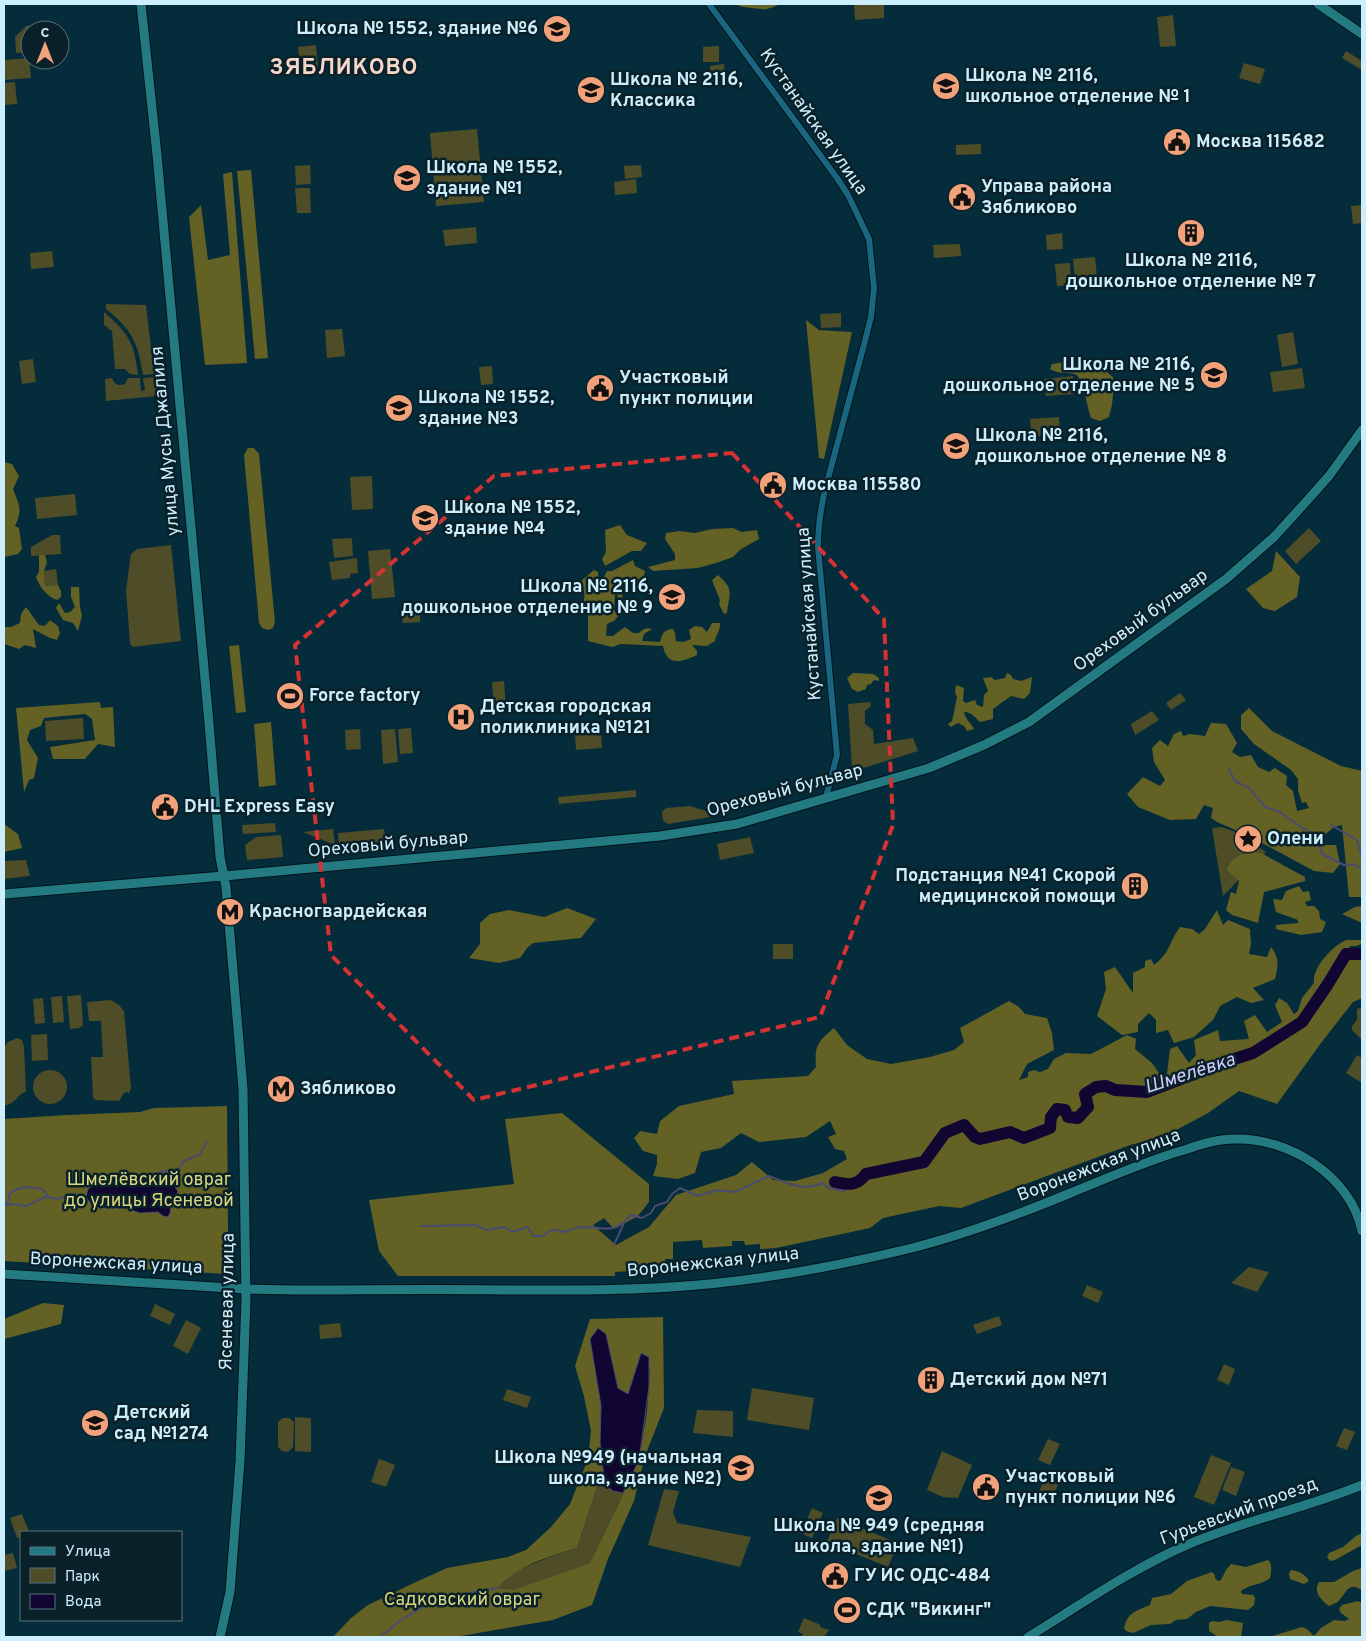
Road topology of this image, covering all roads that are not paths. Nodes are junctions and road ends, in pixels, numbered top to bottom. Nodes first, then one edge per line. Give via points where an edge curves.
1 (141, 4) edge
2 (710, 4) edge
3 (1318, 4) edge
4 (1362, 34) edge
5 (1362, 430) edge
6 (826, 797) junction
7 (224, 876) junction
8 (4, 894) edge
9 (1362, 1231) edge
10 (4, 1274) edge
11 (246, 1289) junction
12 (1362, 1485) edge
13 (220, 1637) edge
14 (1028, 1637) edge

1 - 7 street, улица Мусы Джалиля
2 - 6 street, Кустанайская улица via 837,178 869,239 874,288 871,317 826,486 818,530 837,755
3 - 4 street
5 - 6 street, Ореховый бульвар via 1329,476 1274,537 1226,579 1029,722 929,768
6 - 7 street, Ореховый бульвар via 738,824 660,836
7 - 8 street, Ореховый бульвар
7 - 11 street, Ясеневая улица via 243,1090
9 - 11 street, Воронежская улица via 1353,1205 1317,1166 1284,1147 1234,1138 1212,1141 1132,1167 984,1228 855,1261 754,1278 629,1289
10 - 11 street, Воронежская улица
11 - 13 street, Ясеневая улица via 233,1555 230,1592
12 - 14 street, Гурьевский проезд via 1189,1544 1152,1562

